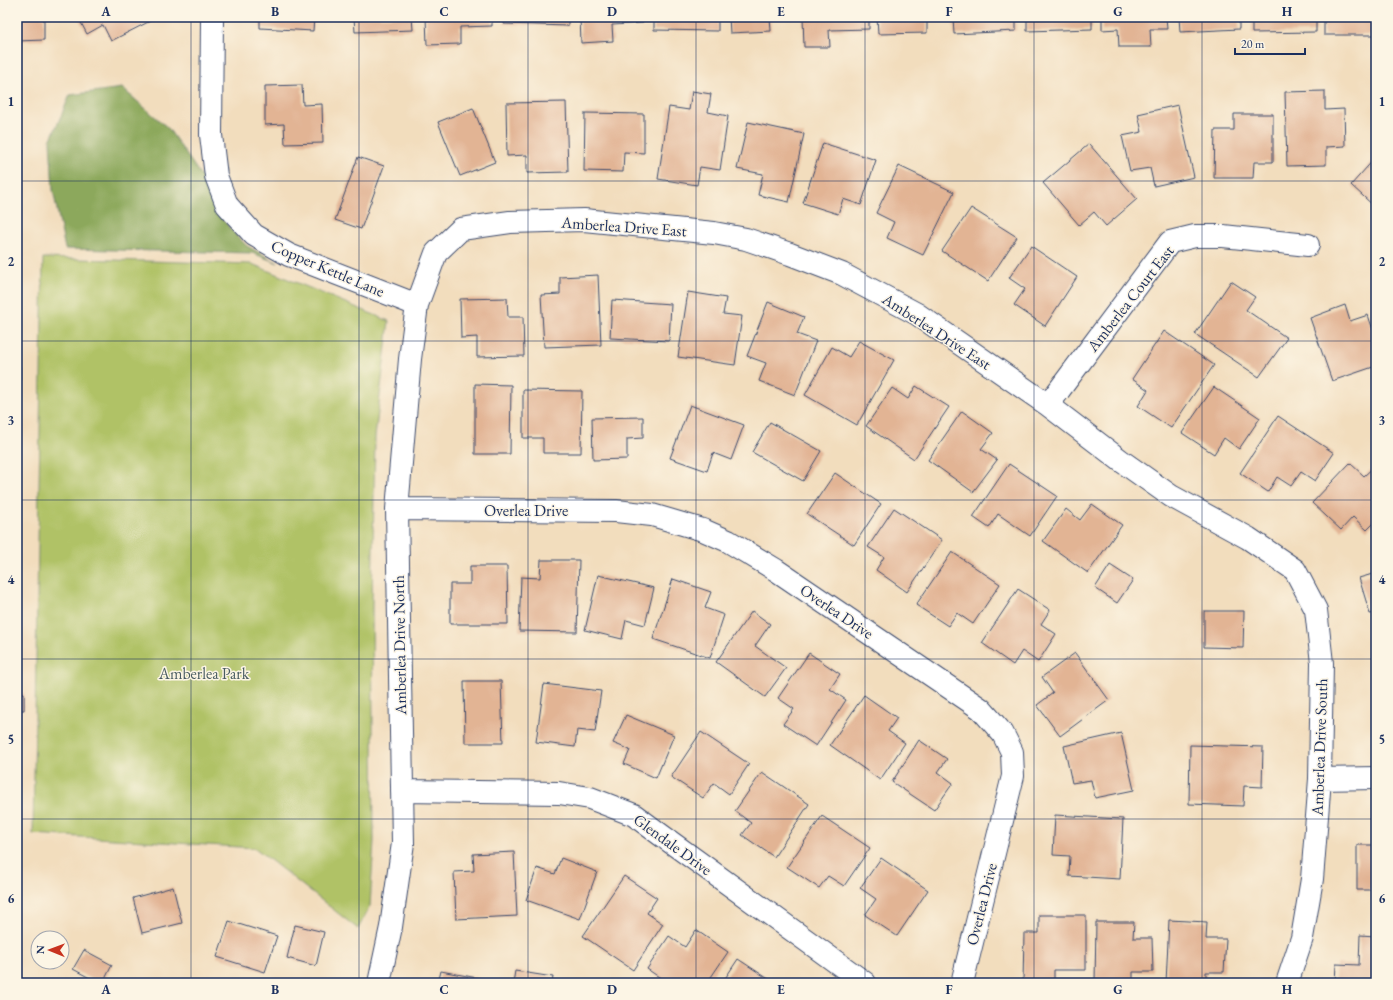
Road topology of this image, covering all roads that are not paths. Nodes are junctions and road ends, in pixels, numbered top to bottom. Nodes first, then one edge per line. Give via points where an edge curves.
1 (212, 17) edge
2 (1308, 245) dead end
3 (417, 305) junction
4 (1048, 405) junction
5 (397, 509) junction
6 (1248, 538) joint
7 (1376, 778) edge
8 (1320, 779) junction
9 (402, 791) junction
10 (379, 983) edge
11 (865, 983) edge
12 (962, 983) edge
13 (1287, 983) edge

1 - 3 street, Copper Kettle Lane via 211,135 216,176 227,205 254,235 289,255
2 - 4 street, Amberlea Court East via 1223,236 1195,236 1170,242
3 - 4 street, Amberlea Drive East via 436,253 461,229 510,222 584,220 714,233 746,239 842,274 917,314
3 - 5 street, Amberlea Drive North
4 - 6 street, Amberlea Drive East via 1171,496
5 - 9 street, Amberlea Drive North
5 - 12 street, Overlea Drive via 616,511 652,514 703,530 728,541 776,570 981,708 1003,734 1012,752 1013,776
6 - 8 street, Amberlea Drive South via 1295,570 1316,610 1322,663
7 - 8 street
8 - 13 street, Amberlea Drive South via 1312,879 1302,938
9 - 10 street, Amberlea Drive North via 403,843 391,928
9 - 11 street, Glendale Drive via 559,793 590,798 634,815

